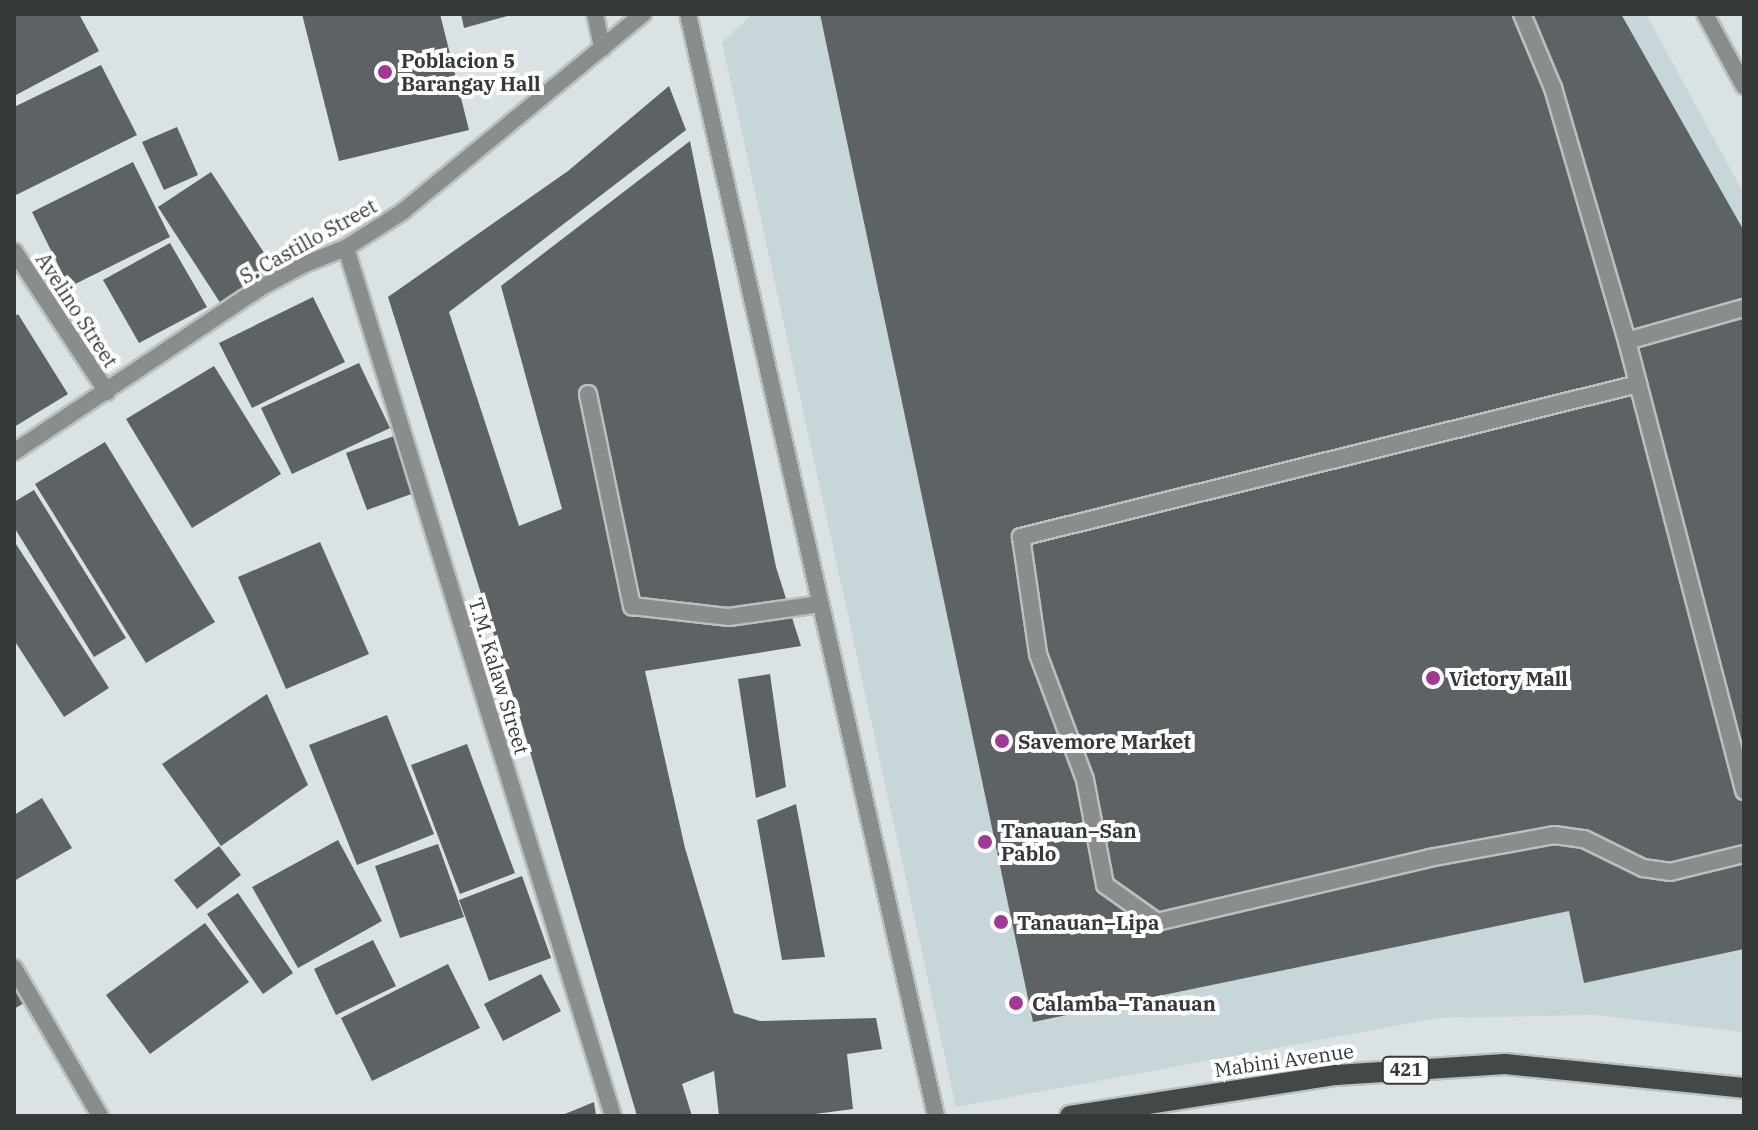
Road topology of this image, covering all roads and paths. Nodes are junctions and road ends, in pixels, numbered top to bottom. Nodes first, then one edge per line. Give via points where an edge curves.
1 (595, 14) edge
2 (643, 14) edge
3 (688, 14) edge
4 (1522, 14) edge
5 (1705, 14) edge
6 (602, 48) junction
7 (1744, 86) edge
8 (346, 248) junction
9 (14, 251) edge
10 (1744, 308) edge
11 (1627, 341) junction
12 (1638, 384) junction
13 (107, 392) junction
14 (588, 394) dead end
15 (14, 452) edge
16 (820, 604) junction
17 (1744, 791) edge
18 (1744, 854) edge
19 (14, 968) edge
20 (1744, 1088) edge
21 (100, 1116) edge
22 (613, 1116) edge
23 (936, 1116) edge
24 (1070, 1116) edge

1 - 6 street
2 - 6 street, S. Castillo Street
3 - 16 street
4 - 11 street via 1553,88
5 - 7 street
6 - 8 street, S. Castillo Street via 402,212
8 - 13 street, S. Castillo Street via 260,288
8 - 22 street, T.M. Kalaw Street
9 - 13 street, Avelino Street
10 - 11 street
11 - 12 street
12 - 17 street
12 - 18 street via 1021,537 1038,654 1085,780 1105,885 1157,922 1429,858 1554,835 1584,839 1643,868 1670,872
13 - 15 street, S. Castillo Street
14 - 16 street via 632,606 729,617
16 - 23 street
19 - 21 street
20 - 24 main road, Mabini Avenue / 421 via 1505,1064 1336,1075

